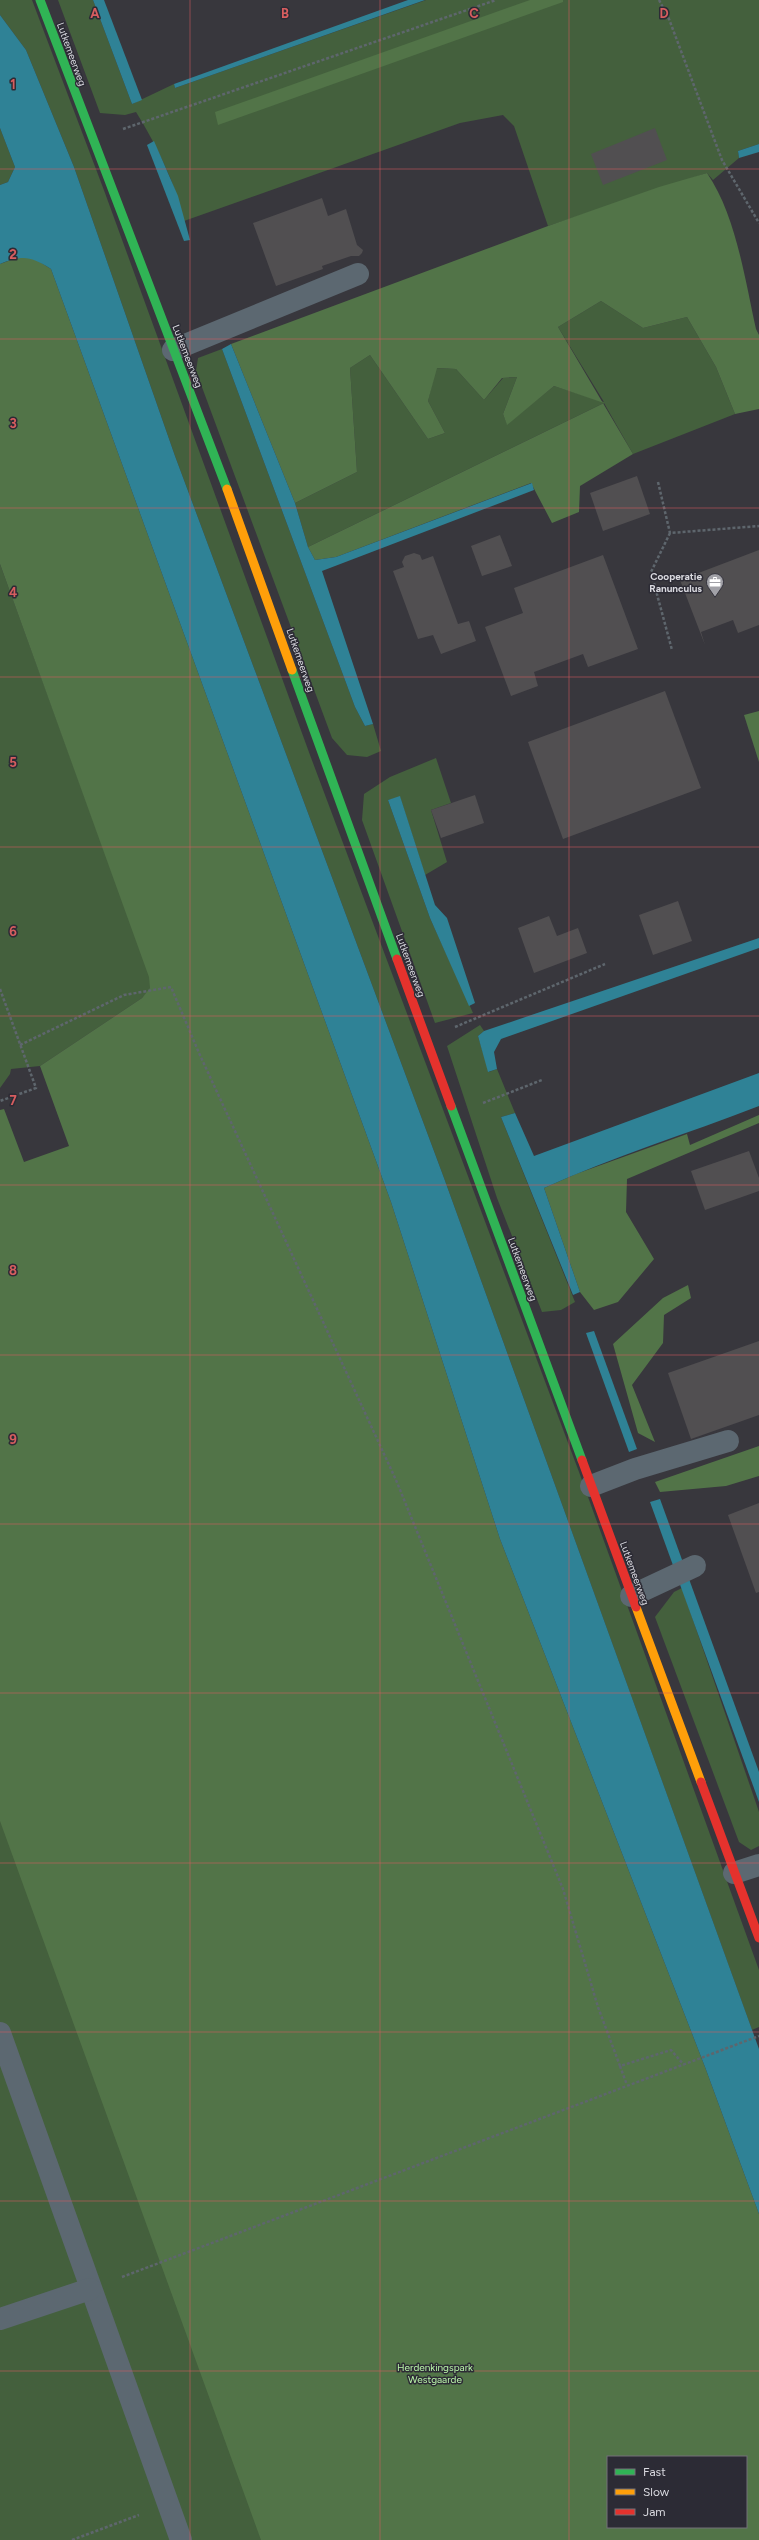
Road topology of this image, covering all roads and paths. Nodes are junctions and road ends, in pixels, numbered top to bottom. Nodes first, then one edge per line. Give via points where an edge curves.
1 (40, 0) edge
2 (496, 0) edge
3 (659, 0) edge
4 (91, 137) junction
5 (759, 223) edge
6 (358, 274) dead end
7 (174, 350) junction
8 (658, 482) dead end
9 (759, 526) edge
10 (670, 534) junction
11 (672, 650) dead end
12 (605, 964) dead end
13 (0, 989) edge
14 (471, 1020) dead end
15 (20, 1045) junction
16 (542, 1080) dead end
17 (0, 1101) edge
18 (455, 1114) junction
19 (728, 1441) dead end
20 (591, 1486) junction
21 (695, 1566) dead end
22 (631, 1596) junction
23 (759, 1865) edge
24 (734, 1873) junction
25 (759, 1938) edge
26 (0, 2033) edge
27 (759, 2036) edge
28 (684, 2065) junction
29 (620, 2066) junction
30 (627, 2085) junction
31 (90, 2289) junction
32 (0, 2319) edge
33 (168, 2504) junction
34 (72, 2540) edge
35 (181, 2540) edge

1 - 4 street, Lutkemeerweg
2 - 4 path via 130,128
3 - 5 path via 670,19 722,160
4 - 7 street, Lutkemeerweg
6 - 7 street
7 - 18 street, Lutkemeerweg via 248,545 332,784
8 - 10 path
9 - 10 path
10 - 11 path via 651,572
12 - 14 path
13 - 15 path
15 - 17 path via 36,1088
15 - 29 path via 124,995 171,987 198,1053 396,1480 563,1889 598,2007
16 - 18 path
18 - 20 street, Lutkemeerweg
19 - 20 street via 635,1469
20 - 22 street, Lutkemeerweg
21 - 22 street
22 - 24 street, Lutkemeerweg
23 - 24 street
24 - 25 street, Lutkemeerweg
26 - 31 street
27 - 28 path
28 - 29 path via 671,2050
28 - 30 path
29 - 30 path
30 - 31 path
31 - 32 street
31 - 33 street
33 - 34 path
33 - 35 street

